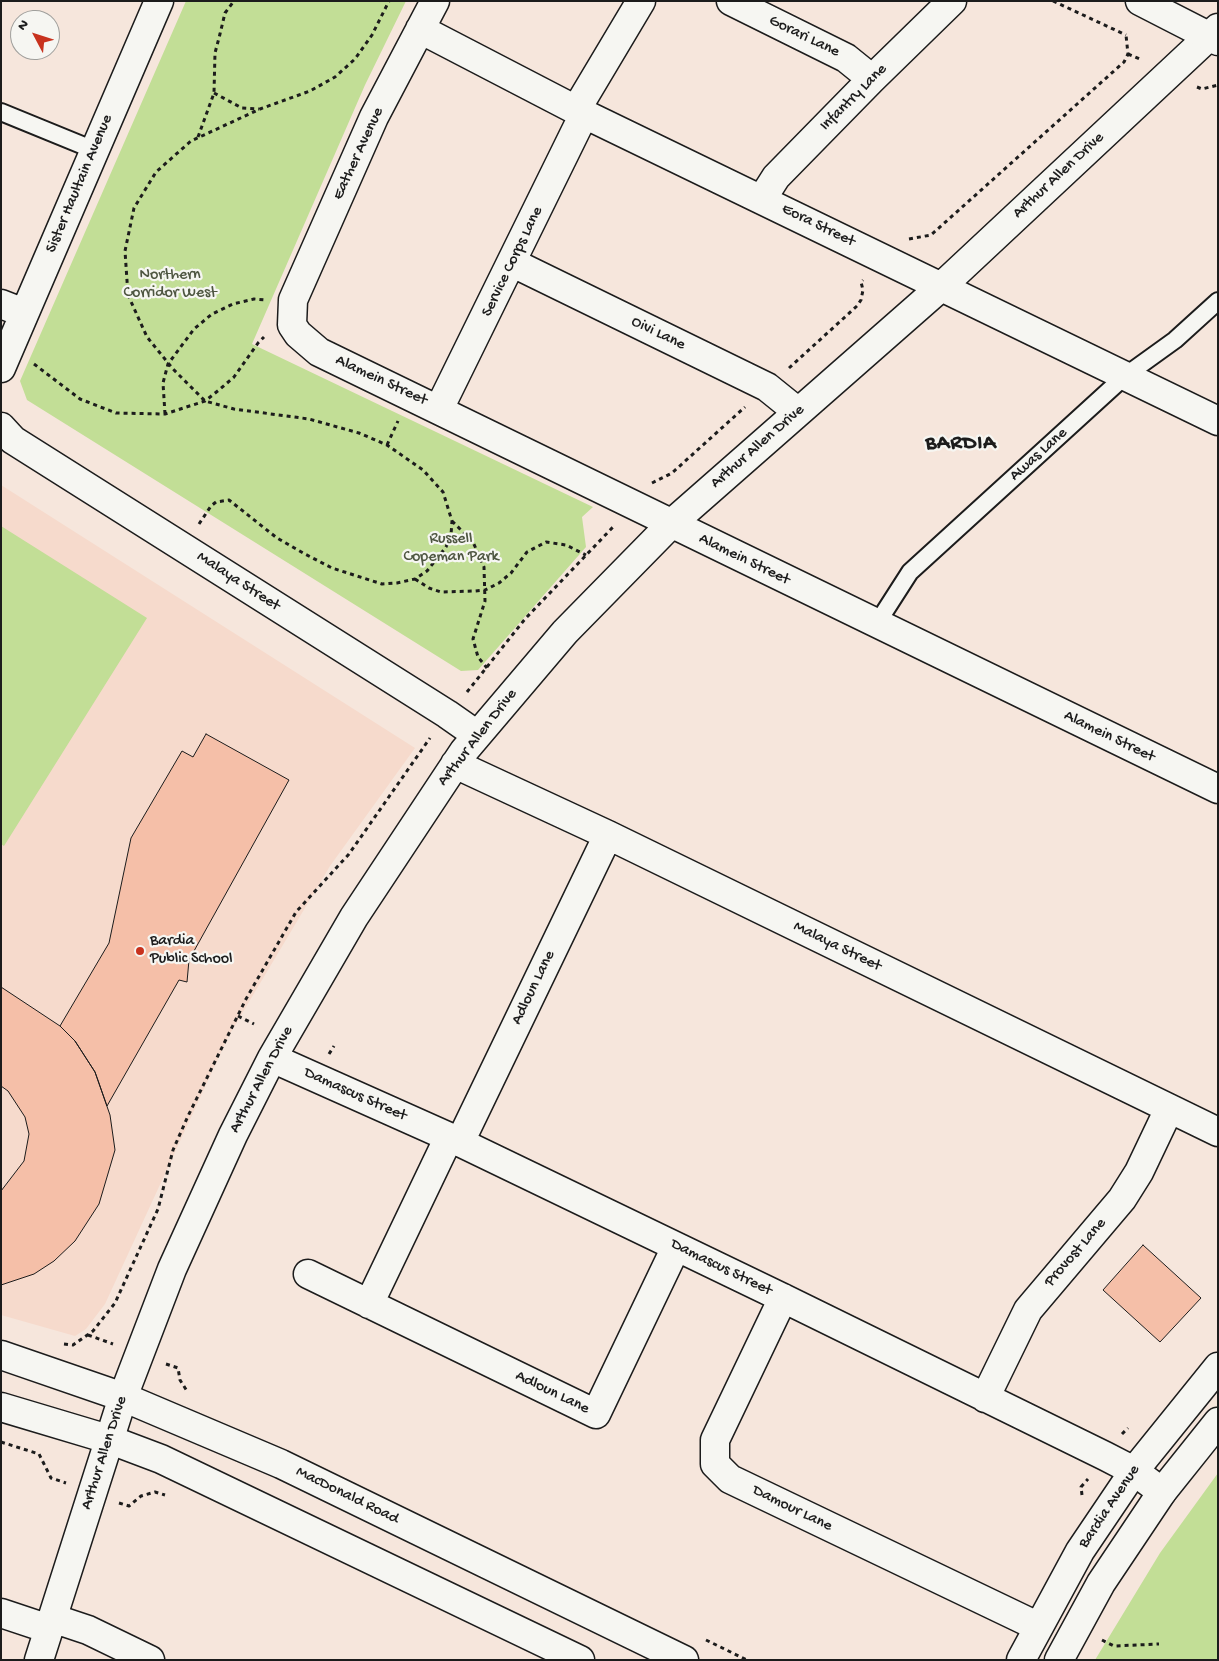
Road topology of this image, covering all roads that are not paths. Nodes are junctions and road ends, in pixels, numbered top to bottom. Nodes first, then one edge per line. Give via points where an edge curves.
1 (160, 1) edge
2 (435, 1) edge
3 (641, 1) edge
4 (731, 1) edge
5 (952, 1) edge
6 (1140, 1) edge
7 (420, 29) junction
8 (1215, 35) edge
9 (872, 79) junction
10 (1, 112) edge
11 (580, 112) junction
12 (94, 150) junction
13 (762, 200) junction
14 (512, 263) junction
15 (942, 286) junction
16 (1218, 301) edge
17 (292, 306) joint
18 (13, 309) edge
19 (4, 360) edge
20 (1125, 376) junction
21 (439, 409) junction
22 (798, 412) junction
23 (1218, 420) edge
24 (1, 427) edge
25 (671, 524) junction
26 (876, 625) junction
27 (476, 735) junction
28 (455, 764) junction
29 (1218, 789) edge
30 (608, 835) junction
31 (272, 1058) junction
32 (1169, 1109) junction
33 (1216, 1127) edge
34 (454, 1139) junction
35 (676, 1247) junction
36 (308, 1274) dead end
37 (783, 1298) junction
38 (369, 1304) junction
39 (1, 1355) edge
40 (1218, 1367) edge
41 (123, 1397) junction
42 (985, 1398) junction
43 (1, 1407) edge
44 (1218, 1422) edge
45 (108, 1439) junction
46 (1134, 1471) junction
47 (1162, 1492) junction
48 (1, 1612) edge
49 (50, 1624) junction
50 (1038, 1626) junction
51 (39, 1660) edge
52 (150, 1660) edge
53 (580, 1660) edge
54 (684, 1660) edge
55 (1021, 1660) edge
56 (1059, 1660) edge

1 - 12 street, Sister Haultain Avenue
2 - 7 street, Eather Avenue
3 - 11 street, Service Corps Lane
4 - 9 street, Gorari Lane via 846,58
5 - 9 street, Infantry Lane
6 - 8 street
7 - 11 street, Eora Street
7 - 17 street, Eather Avenue via 374,117
8 - 15 street, Arthur Allen Drive
9 - 13 street, Infantry Lane via 776,177
10 - 12 lane
11 - 13 street, Eora Street
11 - 14 street, Service Corps Lane
12 - 18 street, Sister Haultain Avenue
13 - 15 street, Eora Street
14 - 21 street, Service Corps Lane
14 - 22 street, Oivi Lane via 768,387
15 - 20 street, Eora Street
15 - 22 street, Arthur Allen Drive
16 - 20 lane, Awas Lane via 1175,340
17 - 21 street, Alamein Street via 292,325 308,344
18 - 19 street, Sister Haultain Avenue
20 - 23 street, Eora Street
20 - 26 lane, Awas Lane via 910,572
21 - 25 street, Alamein Street
22 - 25 street, Arthur Allen Drive
24 - 27 street, Malaya Street via 13,440
25 - 26 street, Alamein Street
25 - 27 street, Arthur Allen Drive via 565,632
26 - 29 street, Alamein Street
27 - 28 street, Arthur Allen Drive
28 - 30 street, Malaya Street
28 - 31 street, Arthur Allen Drive via 354,917
30 - 32 street, Malaya Street
30 - 34 street, Adloun Lane
31 - 34 street, Damascus Street
31 - 41 street, Arthur Allen Drive via 232,1134 172,1269
32 - 33 street, Malaya Street
32 - 42 street, Provost Lane via 1139,1172 1122,1199 1028,1310
34 - 35 street, Damascus Street
34 - 38 street, Adloun Lane
35 - 37 street, Damascus Street
35 - 38 street, Adloun Lane via 596,1414
36 - 38 street, Adloun Lane
37 - 42 street, Damascus Street
37 - 50 street, Damour Lane via 715,1440 715,1464 730,1479
39 - 41 street, MacDonald Road
40 - 46 street, Bardia Avenue
41 - 45 street, Arthur Allen Drive
41 - 54 street, MacDonald Road via 281,1464
42 - 46 street, Damascus Street
43 - 45 street
44 - 47 street
45 - 49 street, Arthur Allen Drive
45 - 53 street via 161,1459
46 - 47 street, Damascus Street
46 - 50 street, Bardia Avenue via 1080,1552
47 - 56 street via 1102,1583
48 - 49 street
49 - 51 street, Arthur Allen Drive
49 - 52 street via 88,1630
50 - 55 street, Bardia Avenue

